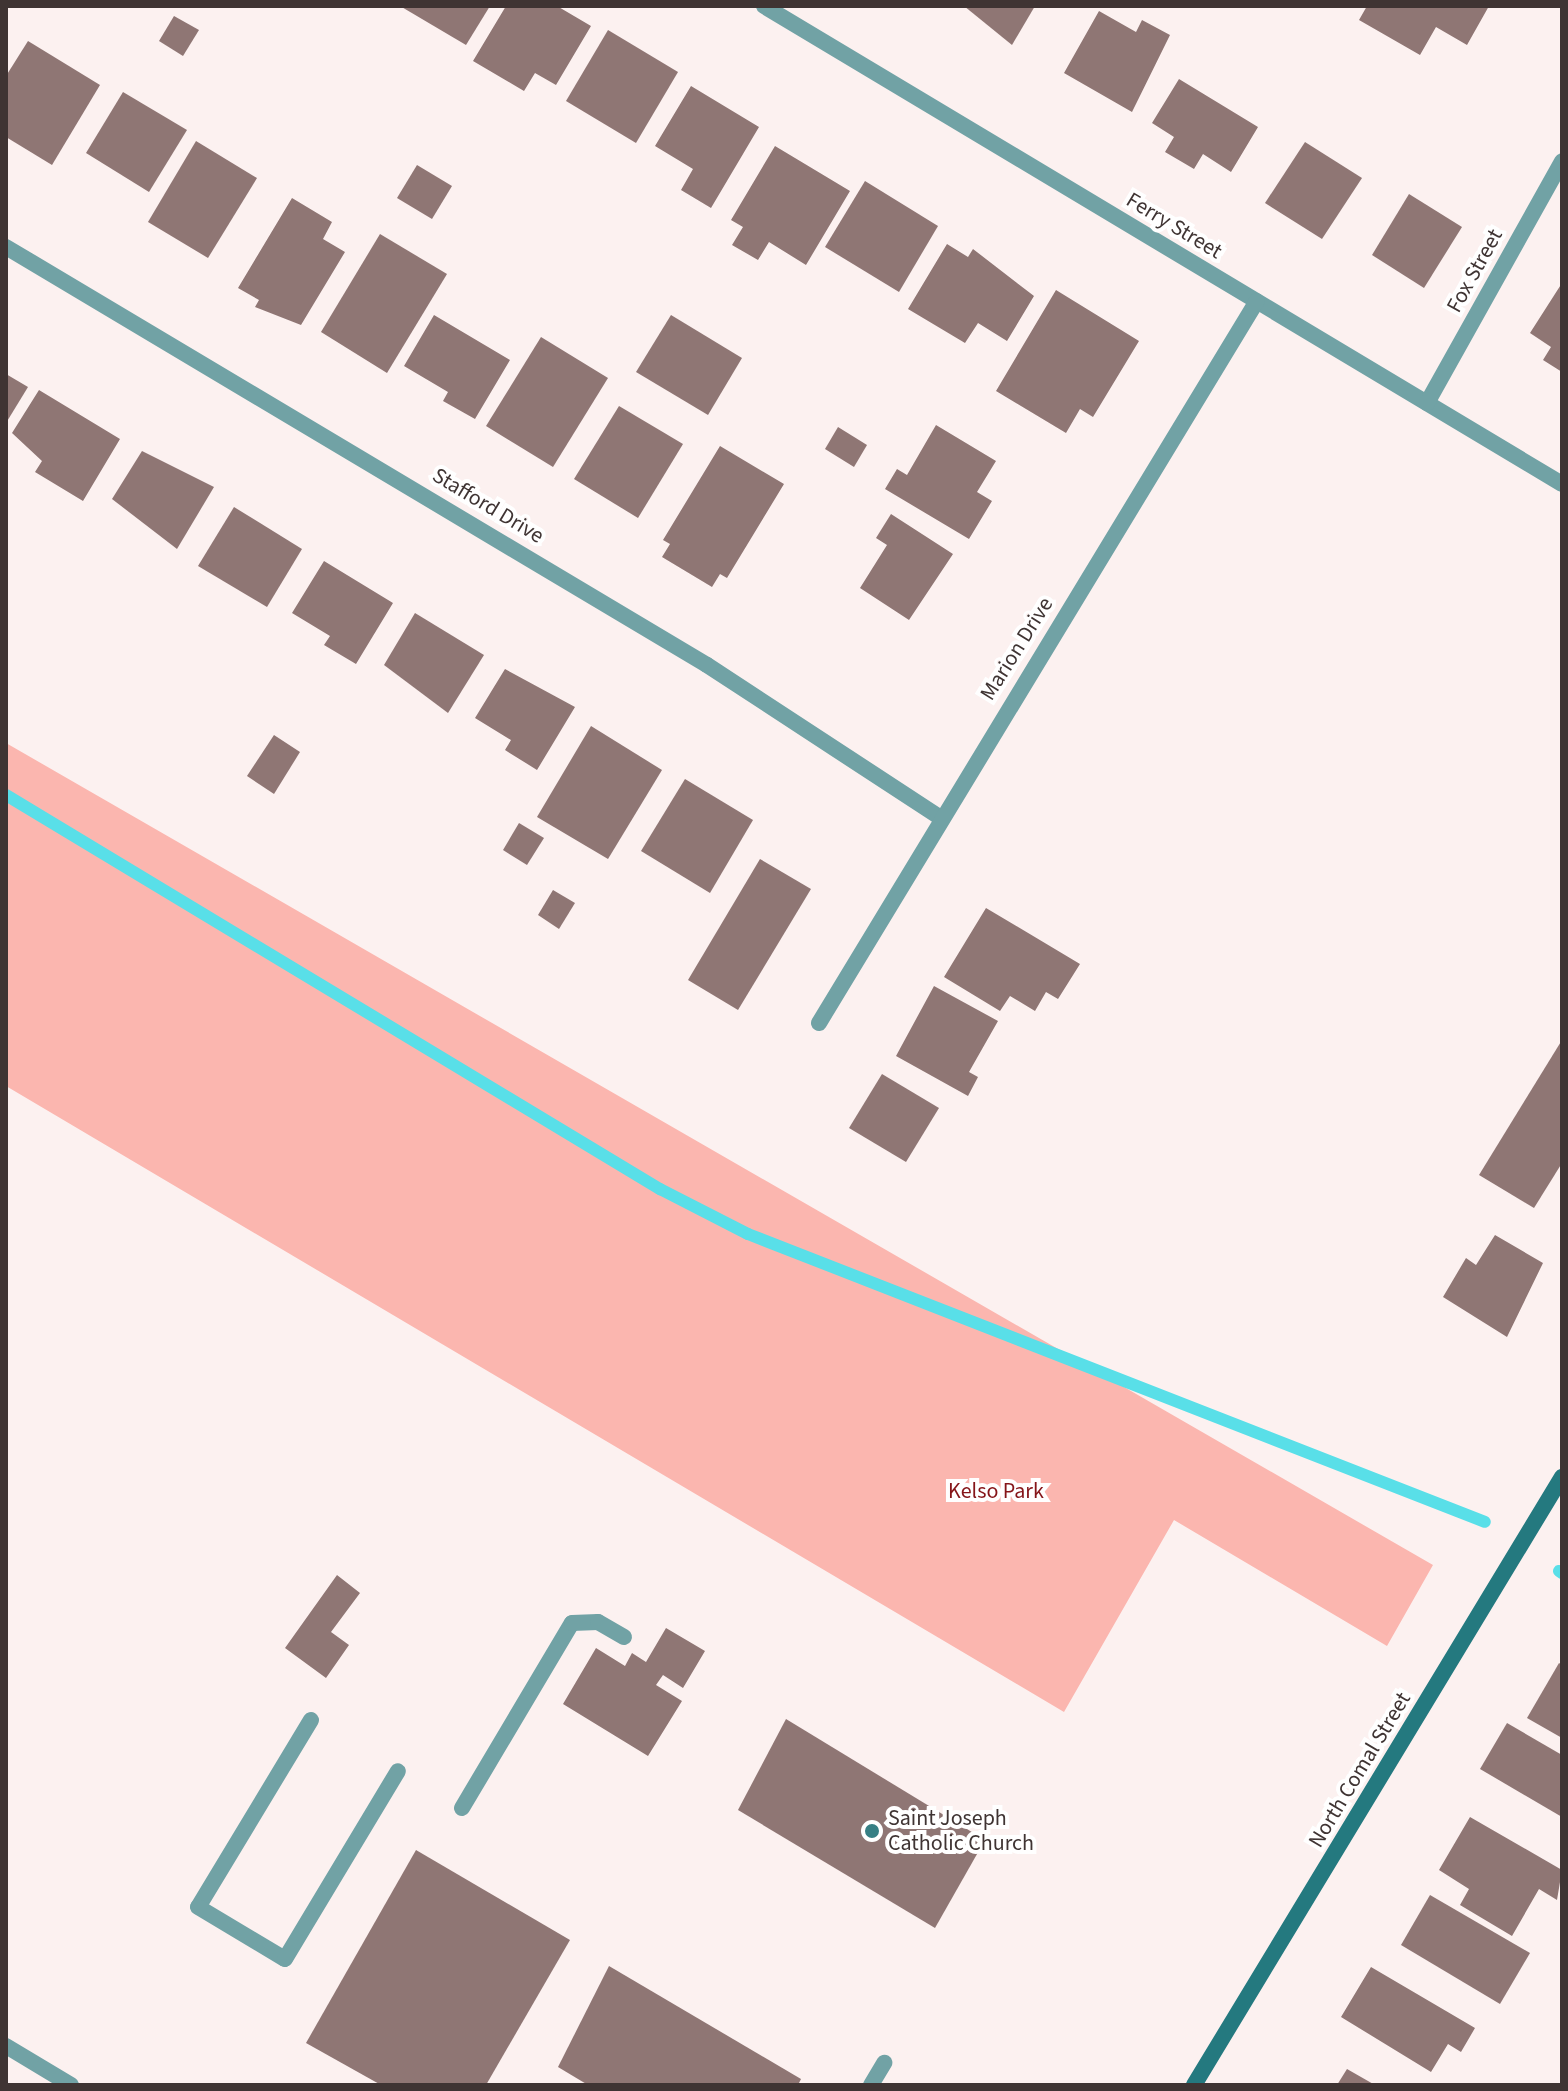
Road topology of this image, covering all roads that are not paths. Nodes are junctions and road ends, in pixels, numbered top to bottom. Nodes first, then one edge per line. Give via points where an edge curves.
1 (764, 6) edge
2 (1562, 161) edge
3 (6, 247) edge
4 (1257, 301) junction
5 (1427, 403) junction
6 (1562, 484) edge
7 (939, 817) junction
8 (819, 1023) dead end
9 (1562, 1477) edge
10 (624, 1637) dead end
11 (311, 1720) dead end
12 (398, 1771) dead end
13 (462, 1808) dead end
14 (6, 2046) edge
15 (884, 2063) dead end
16 (71, 2085) edge
17 (871, 2085) edge
18 (1194, 2085) edge

1 - 4 street, Ferry Street
2 - 5 street, Fox Street
3 - 7 street, Stafford Drive via 707,665
4 - 5 street, Ferry Street
4 - 7 street, Marion Drive
5 - 6 street, Ferry Street
7 - 8 street, Marion Drive
9 - 18 street, North Comal Street
10 - 13 street via 598,1622 572,1623
11 - 12 street via 198,1907 285,1959
14 - 16 street
15 - 17 street

